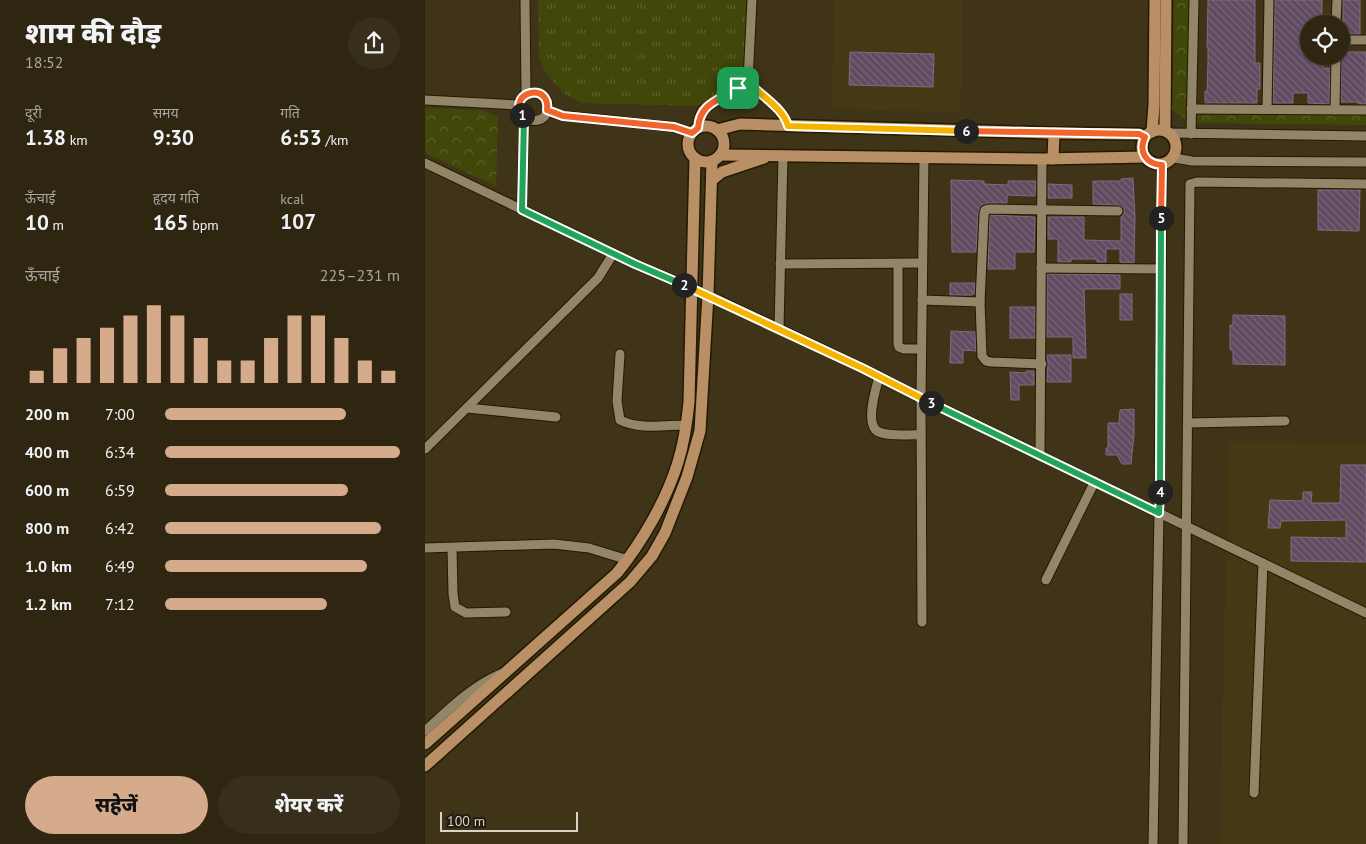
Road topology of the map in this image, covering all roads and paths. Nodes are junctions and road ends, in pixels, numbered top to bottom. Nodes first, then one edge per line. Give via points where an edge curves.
1 (525, 0) edge
2 (752, 0) edge
3 (1155, 0) edge
4 (1166, 0) edge
5 (1193, 0) edge
6 (1269, 0) edge
7 (1337, 0) edge
8 (1337, 15) edge
9 (1350, 40) edge
10 (1366, 40) edge
11 (1336, 65) edge
12 (748, 81) junction
13 (526, 94) junction
14 (425, 100) edge
15 (519, 105) junction
16 (1191, 109) junction
17 (547, 110) junction
18 (1267, 110) junction
19 (1335, 110) junction
20 (1366, 110) edge
21 (524, 118) junction
22 (788, 126) junction
23 (717, 130) junction
24 (695, 131) junction
25 (1167, 132) junction
26 (1054, 133) junction
27 (1148, 134) junction
28 (1191, 134) junction
29 (1366, 136) edge
30 (779, 155) junction
31 (924, 157) junction
32 (1145, 157) junction
33 (695, 158) junction
34 (716, 158) junction
35 (1174, 158) junction
36 (1048, 159) junction
37 (1366, 162) edge
38 (425, 163) edge
39 (1162, 165) junction
40 (711, 180) junction
41 (1366, 184) edge
42 (522, 210) junction
43 (1041, 210) junction
44 (1118, 211) dead end
45 (613, 254) junction
46 (922, 263) junction
47 (780, 264) junction
48 (898, 264) junction
49 (1041, 268) junction
50 (1161, 269) junction
51 (693, 289) junction
52 (708, 296) junction
53 (922, 300) junction
54 (980, 302) junction
55 (779, 329) junction
56 (921, 349) junction
57 (620, 354) dead end
58 (1042, 364) junction
59 (879, 377) junction
60 (921, 398) junction
61 (467, 408) junction
62 (555, 417) dead end
63 (1285, 421) dead end
64 (1188, 423) junction
65 (686, 424) junction
66 (921, 435) junction
67 (425, 449) edge
68 (1040, 455) junction
69 (1095, 482) junction
70 (1159, 513) junction
71 (1187, 526) junction
72 (425, 548) edge
73 (452, 548) junction
74 (628, 560) junction
75 (1263, 562) junction
76 (1046, 580) dead end
77 (506, 612) dead end
78 (1366, 613) edge
79 (922, 622) dead end
80 (507, 671) junction
81 (522, 680) junction
82 (425, 731) edge
83 (425, 744) edge
84 (425, 766) edge
85 (425, 773) edge
86 (1253, 793) dead end
87 (1153, 844) edge
88 (1183, 844) edge

1 - 13 street
2 - 12 street
3 - 27 main road via 1153,105
4 - 25 main road
5 - 16 street
6 - 18 street
7 - 8 street
9 - 10 street
11 - 19 street
12 - 22 street via 784,115
12 - 24 street via 703,110
13 - 15 street
13 - 17 street via 535,92 544,97
14 - 15 street
15 - 21 street
16 - 18 street
16 - 28 street
17 - 21 street via 537,120
17 - 24 street via 576,117
18 - 19 street
19 - 20 street
21 - 42 street
22 - 23 main road via 740,124
22 - 26 main road
23 - 24 main road via 707,126
23 - 34 main road via 724,144
24 - 33 main road via 689,138 689,149
25 - 27 main road
25 - 28 street
25 - 35 main road via 1177,145
26 - 27 main road
26 - 36 main road
27 - 32 main road via 1142,143
28 - 29 street
30 - 31 main road
30 - 34 main road
30 - 40 main road via 722,172
30 - 47 street
31 - 36 main road
31 - 46 street
32 - 36 main road
32 - 39 main road via 1149,162
33 - 34 main road via 700,161
33 - 51 main road
34 - 40 main road
35 - 37 street via 1192,161
35 - 39 main road
36 - 43 street
38 - 42 street
39 - 50 street
40 - 52 main road
41 - 64 street via 1190,184
42 - 45 street
43 - 44 street
43 - 49 street
43 - 54 street via 985,210
45 - 51 street
45 - 61 street via 598,278
46 - 48 street
46 - 53 street
47 - 48 street
47 - 55 street
48 - 56 street via 899,347
49 - 50 street
49 - 58 street
50 - 70 street
51 - 52 street
51 - 65 main road
52 - 55 street
52 - 81 main road via 700,431 687,477 665,533 631,582
53 - 54 street
53 - 56 street
54 - 58 street via 981,349 986,361
55 - 59 street
56 - 60 street
57 - 65 street via 617,401 620,420 641,426
58 - 68 street
59 - 60 street
59 - 66 street via 872,404 874,428 885,433
60 - 66 street
60 - 68 street
61 - 62 street
61 - 67 street
63 - 64 street
64 - 71 street
65 - 74 main road via 678,463 667,492
66 - 79 street
68 - 69 street
69 - 70 street
69 - 76 street
70 - 71 street
70 - 87 street
71 - 75 street
71 - 88 street
72 - 73 street
73 - 74 street via 555,544 589,548
73 - 77 street via 455,607 466,613
74 - 80 main road
75 - 78 street
75 - 86 street
80 - 82 street via 471,691
80 - 83 main road
81 - 84 main road
81 - 85 street via 495,710

